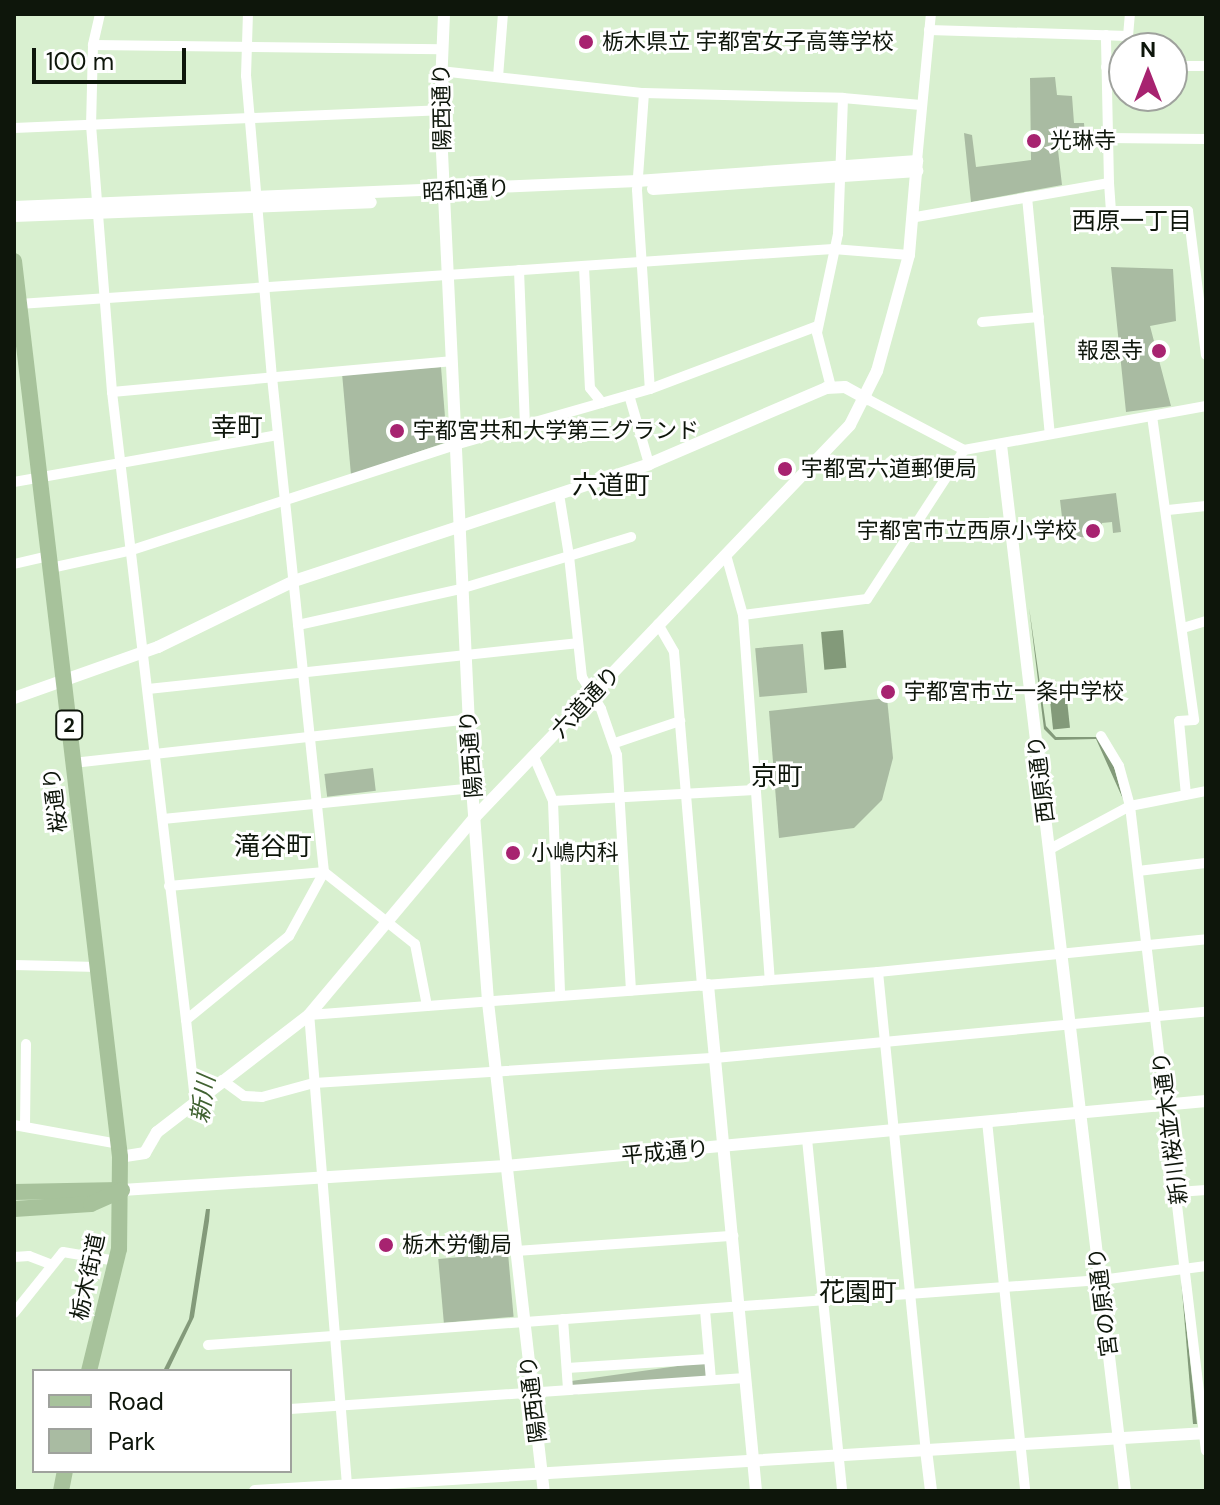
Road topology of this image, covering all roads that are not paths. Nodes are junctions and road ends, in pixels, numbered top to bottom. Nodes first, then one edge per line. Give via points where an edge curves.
1 (100, 14) edge
2 (248, 14) edge
3 (444, 14) edge
4 (503, 14) edge
5 (931, 14) edge
6 (929, 30) junction
7 (1106, 35) joint
8 (245, 44) junction
9 (93, 45) junction
10 (441, 49) junction
11 (1106, 67) joint
12 (440, 71) junction
13 (498, 77) junction
14 (644, 93) junction
15 (843, 98) junction
16 (921, 105) junction
17 (440, 110) junction
18 (250, 116) junction
19 (91, 125) junction
20 (14, 128) edge
21 (1107, 138) junction
22 (1206, 139) edge
23 (917, 166) junction
24 (839, 175) junction
25 (1109, 183) junction
26 (637, 186) junction
27 (444, 195) junction
28 (1027, 197) junction
29 (258, 203) junction
30 (14, 207) edge
31 (100, 209) junction
32 (14, 216) edge
33 (916, 217) junction
34 (833, 249) junction
35 (909, 255) junction
36 (14, 261) edge
37 (640, 265) junction
38 (584, 267) junction
39 (519, 270) junction
40 (447, 274) junction
41 (266, 287) junction
42 (108, 297) junction
43 (19, 304) junction
44 (1039, 317) junction
45 (982, 322) dead end
46 (818, 326) junction
47 (1206, 355) edge
48 (451, 361) junction
49 (272, 378) junction
50 (831, 387) junction
51 (650, 389) junction
52 (112, 392) junction
53 (629, 395) junction
54 (867, 399) junction
55 (602, 403) junction
56 (1206, 406) edge
57 (1152, 416) junction
58 (525, 425) junction
59 (1050, 434) junction
60 (278, 435) junction
61 (455, 445) junction
62 (1001, 445) junction
63 (964, 450) junction
64 (649, 464) junction
65 (120, 465) junction
66 (40, 479) junction
67 (14, 482) edge
68 (559, 494) junction
69 (286, 501) junction
70 (1206, 506) edge
71 (1168, 510) junction
72 (458, 524) junction
73 (631, 537) dead end
74 (132, 550) junction
75 (726, 555) junction
76 (569, 556) junction
77 (50, 562) junction
78 (14, 564) edge
79 (294, 581) junction
80 (460, 589) junction
81 (743, 615) junction
82 (1206, 621) edge
83 (658, 624) junction
84 (298, 625) junction
85 (1183, 628) junction
86 (575, 643) junction
87 (143, 651) junction
88 (465, 655) junction
89 (304, 671) junction
90 (64, 679) junction
91 (148, 689) junction
92 (593, 696) junction
93 (14, 698) edge
94 (1206, 701) edge
95 (1192, 703) junction
96 (469, 719) junction
97 (680, 721) junction
98 (1101, 736) dead end
99 (312, 737) junction
100 (615, 743) junction
101 (155, 754) junction
102 (534, 757) junction
103 (73, 763) junction
104 (472, 788) junction
105 (755, 790) junction
106 (1206, 791) edge
107 (686, 794) junction
108 (1186, 795) junction
109 (620, 797) junction
110 (553, 801) junction
111 (318, 802) junction
112 (1130, 806) junction
113 (475, 817) junction
114 (163, 819) junction
115 (1050, 849) junction
116 (1206, 863) edge
117 (1138, 871) junction
118 (324, 872) junction
119 (169, 886) junction
120 (388, 919) junction
121 (1206, 939) edge
122 (1147, 944) junction
123 (1062, 953) junction
124 (14, 965) edge
125 (98, 967) junction
126 (878, 972) junction
127 (770, 980) junction
128 (705, 986) junction
129 (631, 991) junction
130 (560, 996) junction
131 (488, 1002) junction
132 (427, 1006) junction
133 (1206, 1012) edge
134 (309, 1015) junction
135 (1156, 1017) junction
136 (186, 1020) junction
137 (1071, 1024) junction
138 (885, 1043) junction
139 (26, 1044) dead end
140 (715, 1058) junction
141 (495, 1072) junction
142 (218, 1083) junction
143 (314, 1083) junction
144 (195, 1100) junction
145 (1206, 1101) edge
146 (1167, 1104) junction
147 (1081, 1113) junction
148 (987, 1121) junction
149 (19, 1125) edge
150 (894, 1130) junction
151 (807, 1139) junction
152 (723, 1147) junction
153 (119, 1150) junction
154 (505, 1166) junction
155 (323, 1178) junction
156 (122, 1190) junction
157 (1206, 1190) edge
158 (14, 1192) edge
159 (1178, 1192) junction
160 (14, 1209) edge
161 (733, 1236) junction
162 (516, 1251) junction
163 (14, 1257) edge
164 (116, 1261) junction
165 (50, 1264) junction
166 (1206, 1266) edge
167 (1186, 1272) junction
168 (1101, 1280) junction
169 (1004, 1286) junction
170 (911, 1294) junction
171 (821, 1301) junction
172 (739, 1307) junction
173 (705, 1310) junction
174 (14, 1313) edge
175 (563, 1319) junction
176 (524, 1322) junction
177 (335, 1336) junction
178 (208, 1345) dead end
179 (709, 1359) junction
180 (567, 1368) junction
181 (89, 1369) edge
182 (745, 1378) junction
183 (711, 1380) junction
184 (568, 1388) junction
185 (532, 1390) junction
186 (339, 1406) junction
187 (292, 1409) edge
188 (1205, 1433) edge
189 (1119, 1438) junction
190 (1019, 1445) junction
191 (926, 1450) junction
192 (1206, 1451) edge
193 (838, 1456) junction
194 (752, 1461) junction
195 (542, 1473) junction
196 (347, 1485) junction
197 (256, 1491) edge
198 (544, 1491) edge
199 (756, 1491) edge
200 (842, 1491) edge
201 (931, 1491) edge
202 (1025, 1491) edge
203 (1125, 1491) edge

1 - 9 street
2 - 8 street
3 - 10 street, 陽西通り
4 - 13 street
5 - 6 street
6 - 7 street
6 - 16 street
7 - 11 street
8 - 9 street
8 - 10 street
8 - 18 street
9 - 19 street
10 - 12 street, 陽西通り
11 - 21 street
12 - 13 street
12 - 17 street, 陽西通り
13 - 14 street
14 - 15 street
14 - 26 street
15 - 16 street
15 - 24 street
16 - 23 street
17 - 18 street
17 - 27 street, 陽西通り
18 - 19 street
18 - 29 street
19 - 20 street
19 - 31 street
21 - 22 street
21 - 25 street
23 - 24 street, 昭和通り
23 - 33 street, 六道通り
24 - 26 street, 昭和通り
24 - 34 street
25 - 28 street
25 - 47 street via 1111,211 1188,211
26 - 27 street, 昭和通り
26 - 37 street
27 - 29 street, 昭和通り
27 - 40 street, 陽西通り
28 - 33 street
28 - 44 street
29 - 31 street, 昭和通り
29 - 41 street
30 - 31 street, 昭和通り
31 - 32 street, 昭和通り
31 - 42 street
33 - 35 street, 六道通り
34 - 35 street
34 - 37 street
34 - 46 street
35 - 54 street, 六道通り
36 - 43 main road, 桜通り / 2
37 - 38 street
37 - 51 street
38 - 39 street
38 - 55 street via 590,388
39 - 40 street
39 - 58 street
40 - 41 street
40 - 48 street, 陽西通り
41 - 42 street
41 - 49 street
42 - 43 street
42 - 52 street
43 - 66 main road, 桜通り / 2
44 - 45 street
44 - 59 street
46 - 50 street
46 - 51 street
48 - 49 street
48 - 61 street, 陽西通り
49 - 52 street
49 - 60 street
50 - 54 street via 850,388
50 - 64 street
51 - 53 street
52 - 65 street
53 - 55 street
53 - 64 street
54 - 63 street
54 - 75 street, 六道通り via 843,434
55 - 58 street
56 - 57 street
57 - 59 street
57 - 71 street
58 - 61 street
59 - 62 street
60 - 65 street
60 - 69 street
61 - 69 street
61 - 72 street, 陽西通り
62 - 63 street
62 - 115 street, 西原通り
63 - 81 street via 867,599
64 - 68 street
65 - 66 street
65 - 74 street
66 - 67 street
66 - 77 main road, 桜通り / 2
68 - 72 street
68 - 76 street
69 - 74 street
69 - 79 street
70 - 71 street
71 - 85 street
72 - 79 street
72 - 80 street, 陽西通り
73 - 76 street
74 - 77 street
74 - 87 street
75 - 81 street
75 - 83 street, 六道通り
76 - 80 street
76 - 86 street
77 - 78 street
77 - 90 main road, 桜通り / 2
79 - 84 street
79 - 87 street
80 - 84 street
80 - 88 street, 陽西通り
81 - 105 street
82 - 85 street
83 - 92 street, 六道通り
83 - 97 street via 674,652
84 - 89 street
85 - 95 street
86 - 88 street
86 - 92 street via 582,677
87 - 90 street
87 - 91 street
88 - 89 street
88 - 96 street, 陽西通り
89 - 91 street
89 - 99 street
90 - 93 street
90 - 103 main road, 桜通り / 2
91 - 101 street
92 - 100 street
92 - 102 street, 六道通り
94 - 95 street
95 - 108 street via 1194,720 1179,721
96 - 99 street
96 - 104 street, 陽西通り
97 - 100 street
97 - 107 street
98 - 112 street, 新川桜並木通り via 1119,766
99 - 101 street
99 - 111 street
100 - 109 street
101 - 103 street
101 - 114 street
102 - 110 street
102 - 113 street, 六道通り
103 - 125 main road, 桜通り / 2
104 - 111 street
104 - 113 street, 陽西通り
105 - 107 street
105 - 127 street
106 - 108 street
107 - 109 street
107 - 128 street
108 - 112 street
109 - 110 street
109 - 129 street
110 - 130 street
111 - 114 street
111 - 118 street
112 - 115 street
112 - 117 street, 新川桜並木通り
113 - 120 street, 六道通り
113 - 131 street, 陽西通り
114 - 119 street
115 - 123 street, 西原通り
116 - 117 street
117 - 122 street, 新川桜並木通り
118 - 119 street
118 - 120 street
118 - 136 street via 289,936
119 - 136 street
120 - 132 street via 421,955
120 - 134 street, 六道通り
121 - 122 street
122 - 123 street
122 - 135 street, 新川桜並木通り
123 - 126 street
123 - 137 street, 西原通り
124 - 125 street
125 - 153 main road, 桜通り / 2
126 - 127 street
126 - 138 street
127 - 128 street
128 - 129 street
128 - 140 street
129 - 130 street
130 - 131 street
131 - 132 street
131 - 141 street, 陽西通り
132 - 134 street
133 - 135 street
134 - 142 street, 六道通り
134 - 143 street
135 - 137 street
135 - 146 street, 新川桜並木通り
136 - 144 street
137 - 138 street
137 - 147 street, 西原通り
138 - 140 street
138 - 150 street
139 - 149 street
140 - 141 street
140 - 152 street
141 - 143 street
141 - 154 street, 陽西通り
142 - 143 street via 244,1096 262,1097
142 - 144 street, 六道通り
143 - 155 street
144 - 153 street, 六道通り via 157,1132 145,1153
145 - 146 street, 平成通り
146 - 147 street, 平成通り
146 - 159 street, 新川桜並木通り
147 - 148 street, 平成通り
147 - 168 street, 宮の原通り
148 - 150 street, 平成通り
148 - 169 street
149 - 153 street
150 - 151 street, 平成通り
150 - 170 street
151 - 152 street, 平成通り
151 - 171 street
152 - 154 street, 平成通り
152 - 161 street
153 - 156 main road, 桜通り / 2
154 - 155 street, 平成通り
154 - 162 street, 陽西通り
155 - 156 street, 平成通り
155 - 177 street
156 - 158 main road
156 - 160 main road via 91,1204
156 - 164 main road, 栃木街道 / 2
157 - 159 street
159 - 167 street, 新川桜並木通り
161 - 162 street
161 - 172 street
162 - 176 street, 陽西通り
163 - 165 street
164 - 165 street via 72,1250
164 - 181 main road, 栃木街道 / 2
165 - 174 street
166 - 167 street
167 - 168 street
167 - 188 street, 新川桜並木通り
168 - 169 street
168 - 189 street, 宮の原通り
169 - 170 street
169 - 190 street
170 - 171 street
170 - 191 street
171 - 172 street
171 - 193 street
172 - 173 street
172 - 182 street
173 - 175 street
173 - 179 street
175 - 176 street
175 - 180 street
176 - 177 street
176 - 185 street, 陽西通り
177 - 178 street
177 - 186 street
179 - 180 street
179 - 183 street
180 - 184 street
182 - 183 street
182 - 194 street
183 - 184 street
184 - 185 street
185 - 186 street
185 - 195 street, 陽西通り
186 - 187 street
186 - 196 street
188 - 189 street
188 - 192 street, 新川桜並木通り
189 - 190 street
189 - 203 street, 宮の原通り
190 - 191 street
190 - 202 street
191 - 193 street
191 - 201 street
193 - 194 street
193 - 200 street
194 - 195 street
194 - 199 street
195 - 196 street
195 - 198 street, 陽西通り
196 - 197 street

